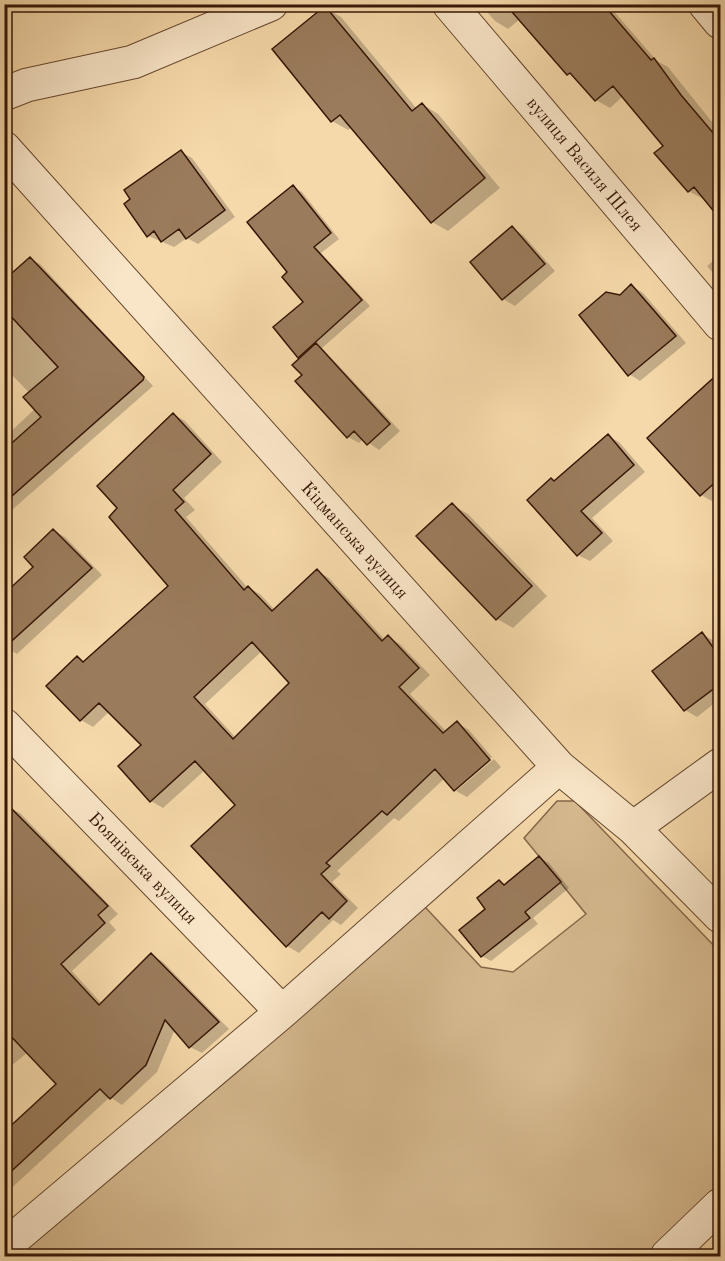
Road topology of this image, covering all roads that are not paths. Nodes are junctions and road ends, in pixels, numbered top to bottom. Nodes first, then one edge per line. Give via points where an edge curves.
1 (271, 4) edge
2 (449, 4) edge
3 (705, 4) edge
4 (720, 22) edge
5 (4, 94) edge
6 (4, 148) edge
7 (720, 324) edge
8 (4, 725) edge
9 (720, 765) edge
10 (559, 767) junction
11 (633, 828) junction
12 (720, 916) edge
13 (282, 1012) junction
14 (720, 1205) edge
15 (4, 1246) edge
16 (667, 1257) edge

1 - 5 street via 133,62 27,85
2 - 7 street, вулиця Василя Шлея
3 - 4 street
6 - 10 street, Кіцманська вулиця
8 - 13 street, Боянівська вулиця
9 - 11 street
10 - 11 street, Кіцманська вулиця
10 - 13 street
11 - 12 street, Кіцманська вулиця
13 - 15 street
14 - 16 street

